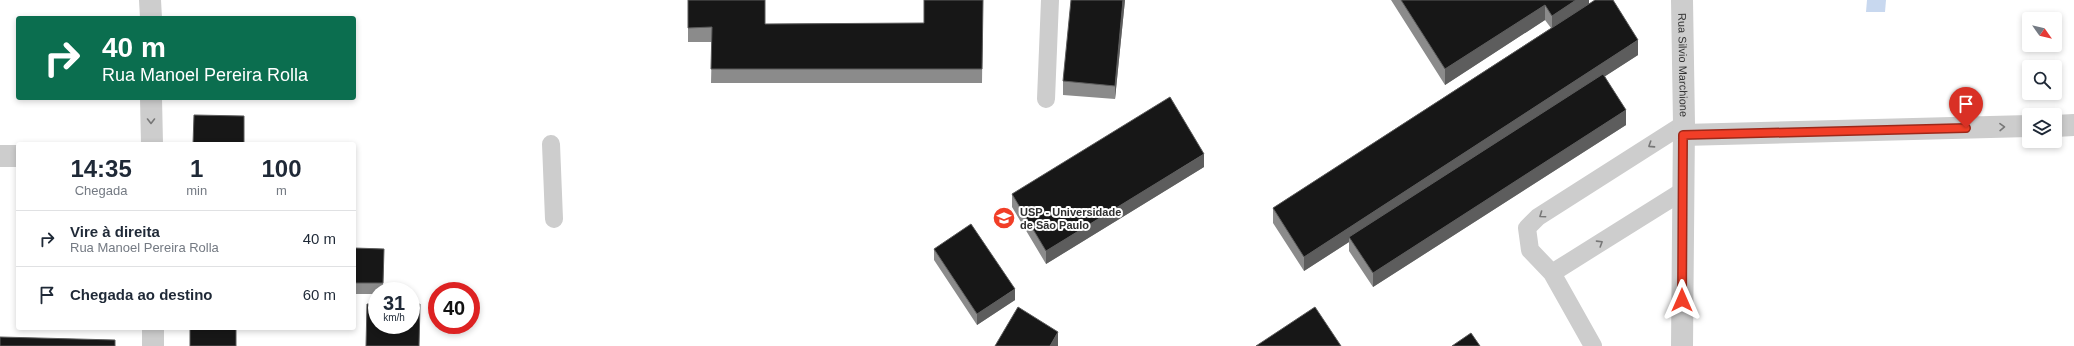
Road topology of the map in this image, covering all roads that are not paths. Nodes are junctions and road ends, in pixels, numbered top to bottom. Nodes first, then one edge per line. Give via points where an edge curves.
1 (150, 0) edge
2 (1050, 0) edge
3 (1682, 0) edge
4 (150, 16) edge
5 (1046, 99) dead end
6 (151, 100) edge
7 (2074, 125) edge
8 (2022, 126) edge
9 (2062, 126) edge
10 (1684, 129) junction
11 (152, 142) edge
12 (551, 144) dead end
13 (0, 156) edge
14 (16, 156) edge
15 (1683, 191) junction
16 (554, 219) dead end
17 (1552, 273) junction
18 (153, 330) edge
19 (153, 346) edge
20 (1593, 346) edge
21 (1682, 346) edge

1 - 4 street
2 - 5 lane
3 - 10 street, Rua Silvio Marchione
6 -> 11 street
7 - 9 street
10 -> 8 street
10 - 15 street, Rua Silvio Marchione
10 -> 17 lane via 1538,217 1527,228 1530,250
12 - 16 lane
13 - 14 street
17 -> 15 lane
15 - 21 street, Rua Silvio Marchione
17 - 20 lane
18 - 19 street

